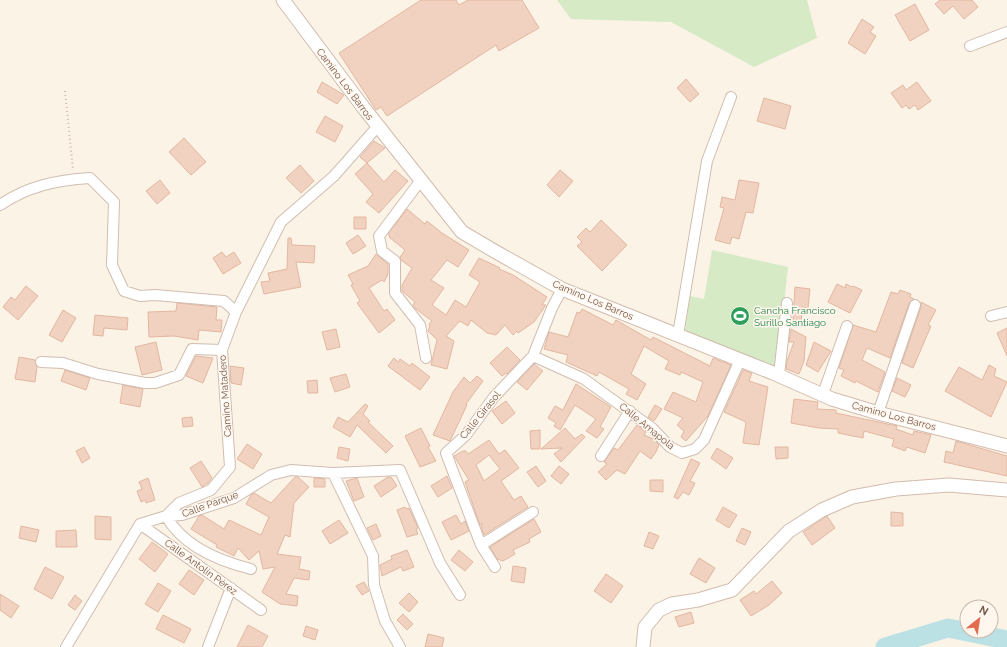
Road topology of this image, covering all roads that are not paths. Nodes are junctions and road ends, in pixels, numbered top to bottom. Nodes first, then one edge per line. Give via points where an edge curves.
1 (283, 0) edge
2 (1007, 32) edge
3 (970, 46) dead end
4 (731, 97) dead end
5 (378, 126) junction
6 (422, 180) junction
7 (0, 205) edge
8 (562, 289) junction
9 (787, 303) dead end
10 (914, 305) dead end
11 (236, 312) junction
12 (1007, 312) edge
13 (991, 316) dead end
14 (847, 326) dead end
15 (678, 335) junction
16 (222, 350) junction
17 (532, 356) junction
18 (426, 358) dead end
19 (740, 360) junction
20 (41, 362) dead end
21 (779, 375) junction
22 (823, 394) junction
23 (630, 410) junction
24 (878, 413) junction
25 (1007, 446) edge
26 (601, 456) dead end
27 (333, 473) junction
28 (1007, 490) edge
29 (533, 512) dead end
30 (166, 516) junction
31 (140, 524) junction
32 (481, 545) junction
33 (495, 568) dead end
34 (251, 569) dead end
35 (231, 588) junction
36 (460, 595) dead end
37 (261, 610) dead end
38 (66, 647) edge
39 (208, 647) edge
40 (400, 647) edge
41 (643, 647) edge

1 - 5 street, Camino Los Barros
2 - 3 street
4 - 15 street via 707,161
5 - 6 street, Camino Los Barros
5 - 11 street, Camino Matadero via 334,176 281,222
6 - 8 street, Camino Los Barros via 462,232
6 - 18 street via 379,236 382,251 395,260 395,293 420,325
7 - 11 street via 16,194 59,180 90,178 114,202 112,265 124,291 140,296 224,301
8 - 15 street, Camino Los Barros
8 - 17 street, Calle Girasol
9 - 21 street
10 - 24 street
11 - 16 street, Camino Matadero
12 - 13 street
14 - 22 street
15 - 19 street, Camino Los Barros
16 - 20 street via 192,349 179,375 155,383 122,379 63,363
16 - 30 street, Camino Matadero via 230,467 211,490 179,503
17 - 23 street, Calle Amapola via 584,379
17 - 32 street, Calle Girasol via 494,397 466,435 446,453
19 - 21 street, Camino Los Barros
19 - 23 street, Calle Amapola via 704,440 695,449 682,453 670,447
21 - 22 street, Camino Los Barros
22 - 24 street, Camino Los Barros
23 - 26 street
24 - 25 street, Camino Los Barros
27 - 30 street, Calle Parque via 291,470 271,474 234,498 182,515
27 - 36 street, Calle Parque via 400,470 440,564
27 - 40 street via 373,556 374,585 385,622
28 - 41 street via 949,485 896,489 846,500 822,510 789,531 732,590 698,600 672,604 659,610 645,627
29 - 32 street
30 - 31 street, Camino Matadero
30 - 34 street, Calle Parque via 173,529 195,546 228,563
31 - 35 street, Calle Antolín Pérez
31 - 38 street
32 - 33 street, Calle Girasol
35 - 37 street, Calle Antolín Pérez
35 - 39 street

